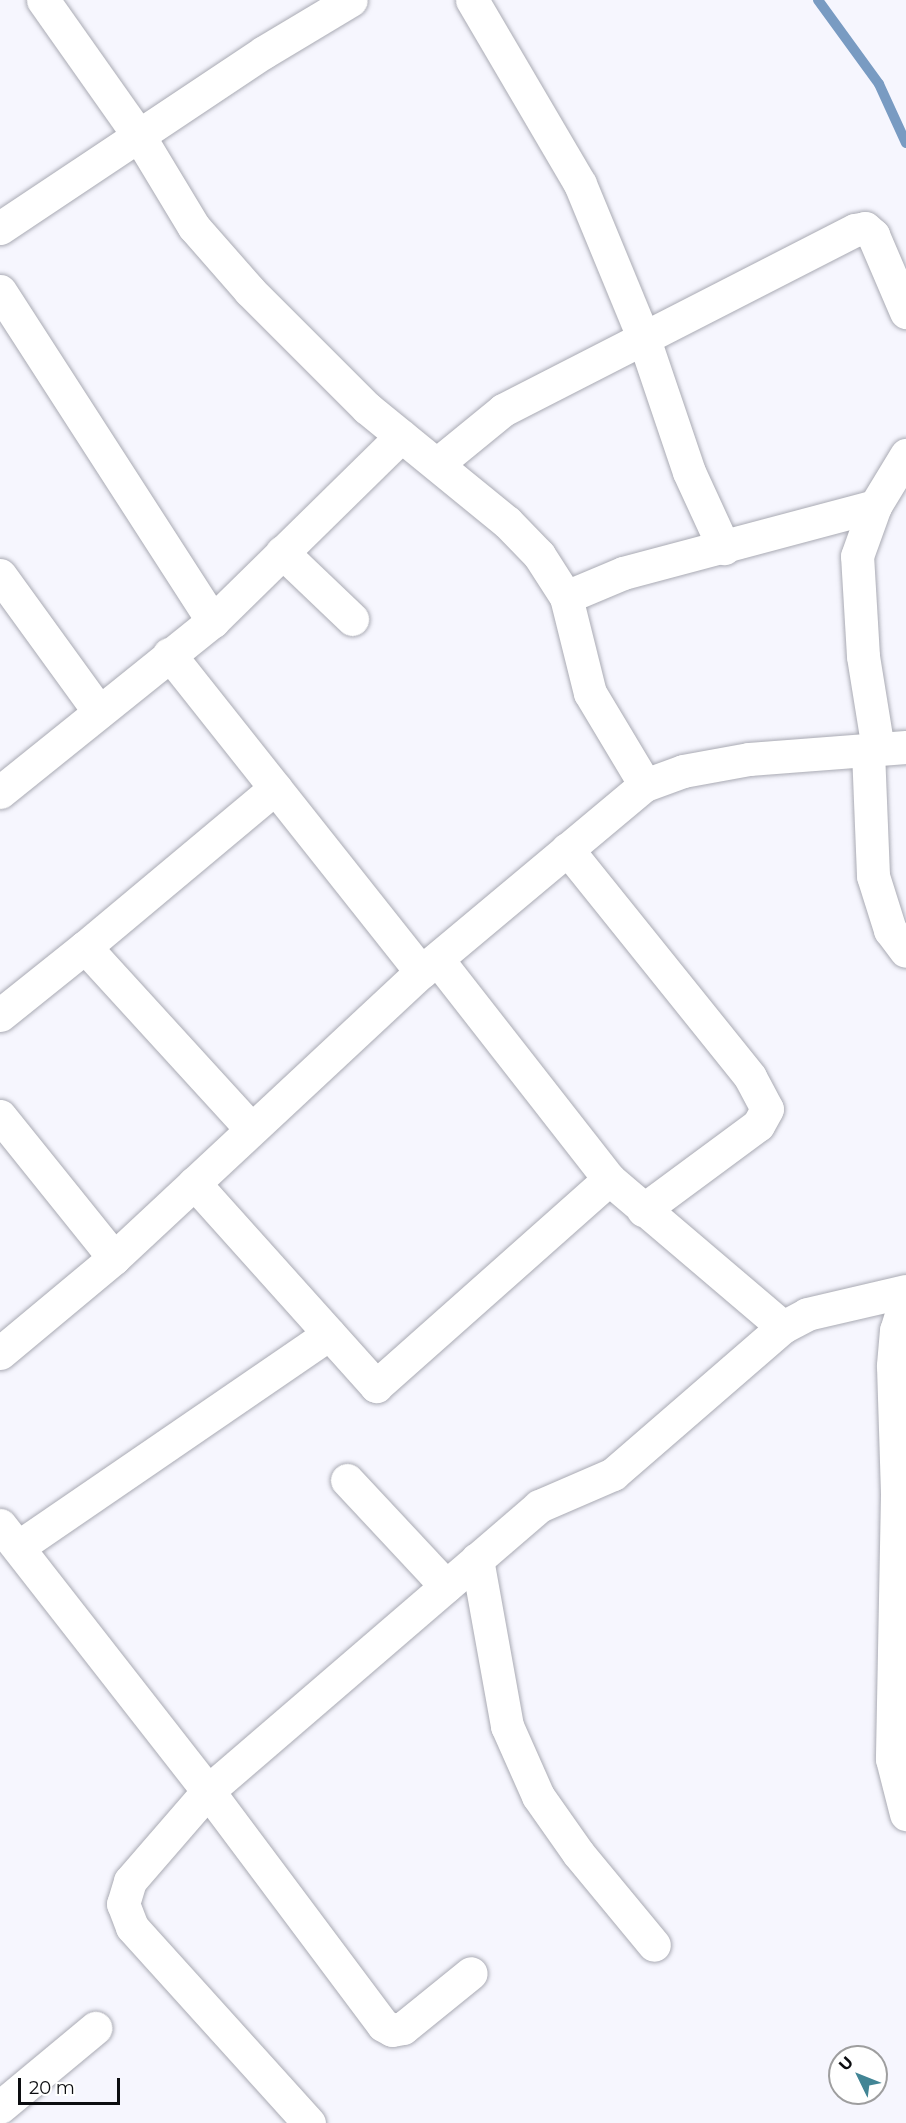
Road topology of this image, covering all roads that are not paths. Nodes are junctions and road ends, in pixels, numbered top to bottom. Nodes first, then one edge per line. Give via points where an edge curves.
1 (43, 0) edge
2 (351, 0) edge
3 (472, 0) edge
4 (139, 136) junction
5 (0, 228) edge
6 (0, 291) edge
7 (906, 312) edge
8 (644, 339) junction
9 (401, 436) junction
10 (906, 455) edge
11 (437, 464) junction
12 (875, 506) junction
13 (724, 548) junction
14 (282, 552) junction
15 (0, 575) edge
16 (566, 597) junction
17 (351, 619) dead end
18 (213, 621) junction
19 (169, 654) junction
20 (99, 712) junction
21 (884, 749) edge
22 (645, 785) junction
23 (275, 788) junction
24 (0, 792) edge
25 (567, 849) junction
26 (86, 947) junction
27 (906, 951) edge
28 (429, 965) junction
29 (0, 1015) edge
30 (0, 1116) edge
31 (251, 1129) junction
32 (609, 1179) junction
33 (194, 1183) junction
34 (643, 1210) junction
35 (114, 1258) junction
36 (906, 1291) edge
37 (906, 1298) edge
38 (783, 1327) junction
39 (329, 1334) junction
40 (0, 1353) edge
41 (347, 1480) dead end
42 (9, 1536) edge
43 (477, 1559) junction
44 (446, 1586) junction
45 (208, 1791) junction
46 (906, 1814) edge
47 (654, 1945) dead end
48 (471, 1973) dead end
49 (95, 2028) dead end
50 (0, 2107) edge
51 (309, 2123) edge

1 - 4 street
2 - 4 street via 264,52
3 - 8 street via 580,184
4 - 5 street
4 - 9 street via 194,227 250,291 367,408
6 - 18 street
7 - 8 street via 887,261 865,228 837,237
8 - 11 street via 503,410
8 - 13 street via 689,472
9 - 11 street
9 - 14 street
10 - 12 street
11 - 16 street via 507,522 539,555
12 - 13 street
12 - 21 street via 861,542 856,570 862,656
13 - 16 street via 623,573
14 - 17 street
14 - 18 street
15 - 20 street
16 - 22 street via 583,678
18 - 19 street
19 - 20 street
19 - 23 street
20 - 24 street
21 - 22 street via 749,759 683,771
21 - 27 street via 873,876 890,930
22 - 25 street
23 - 26 street
23 - 28 street
25 - 28 street
25 - 34 street via 750,1077 767,1109 758,1125
26 - 29 street
26 - 31 street
28 - 31 street
28 - 32 street
30 - 35 street
31 - 33 street
32 - 34 street
32 - 39 street via 380,1386 372,1384
33 - 35 street
33 - 39 street
34 - 38 street
35 - 40 street
36 - 38 street via 807,1314
37 - 46 street via 896,1330 893,1366 897,1494 892,1760
38 - 43 street via 613,1474 538,1506
39 - 42 street
41 - 44 street
42 - 45 street
43 - 44 street
43 - 47 street via 507,1726 538,1796 578,1853
44 - 45 street
45 - 48 street via 385,2027 403,2028
45 - 51 street via 130,1881 123,1894 125,1915
49 - 50 street

